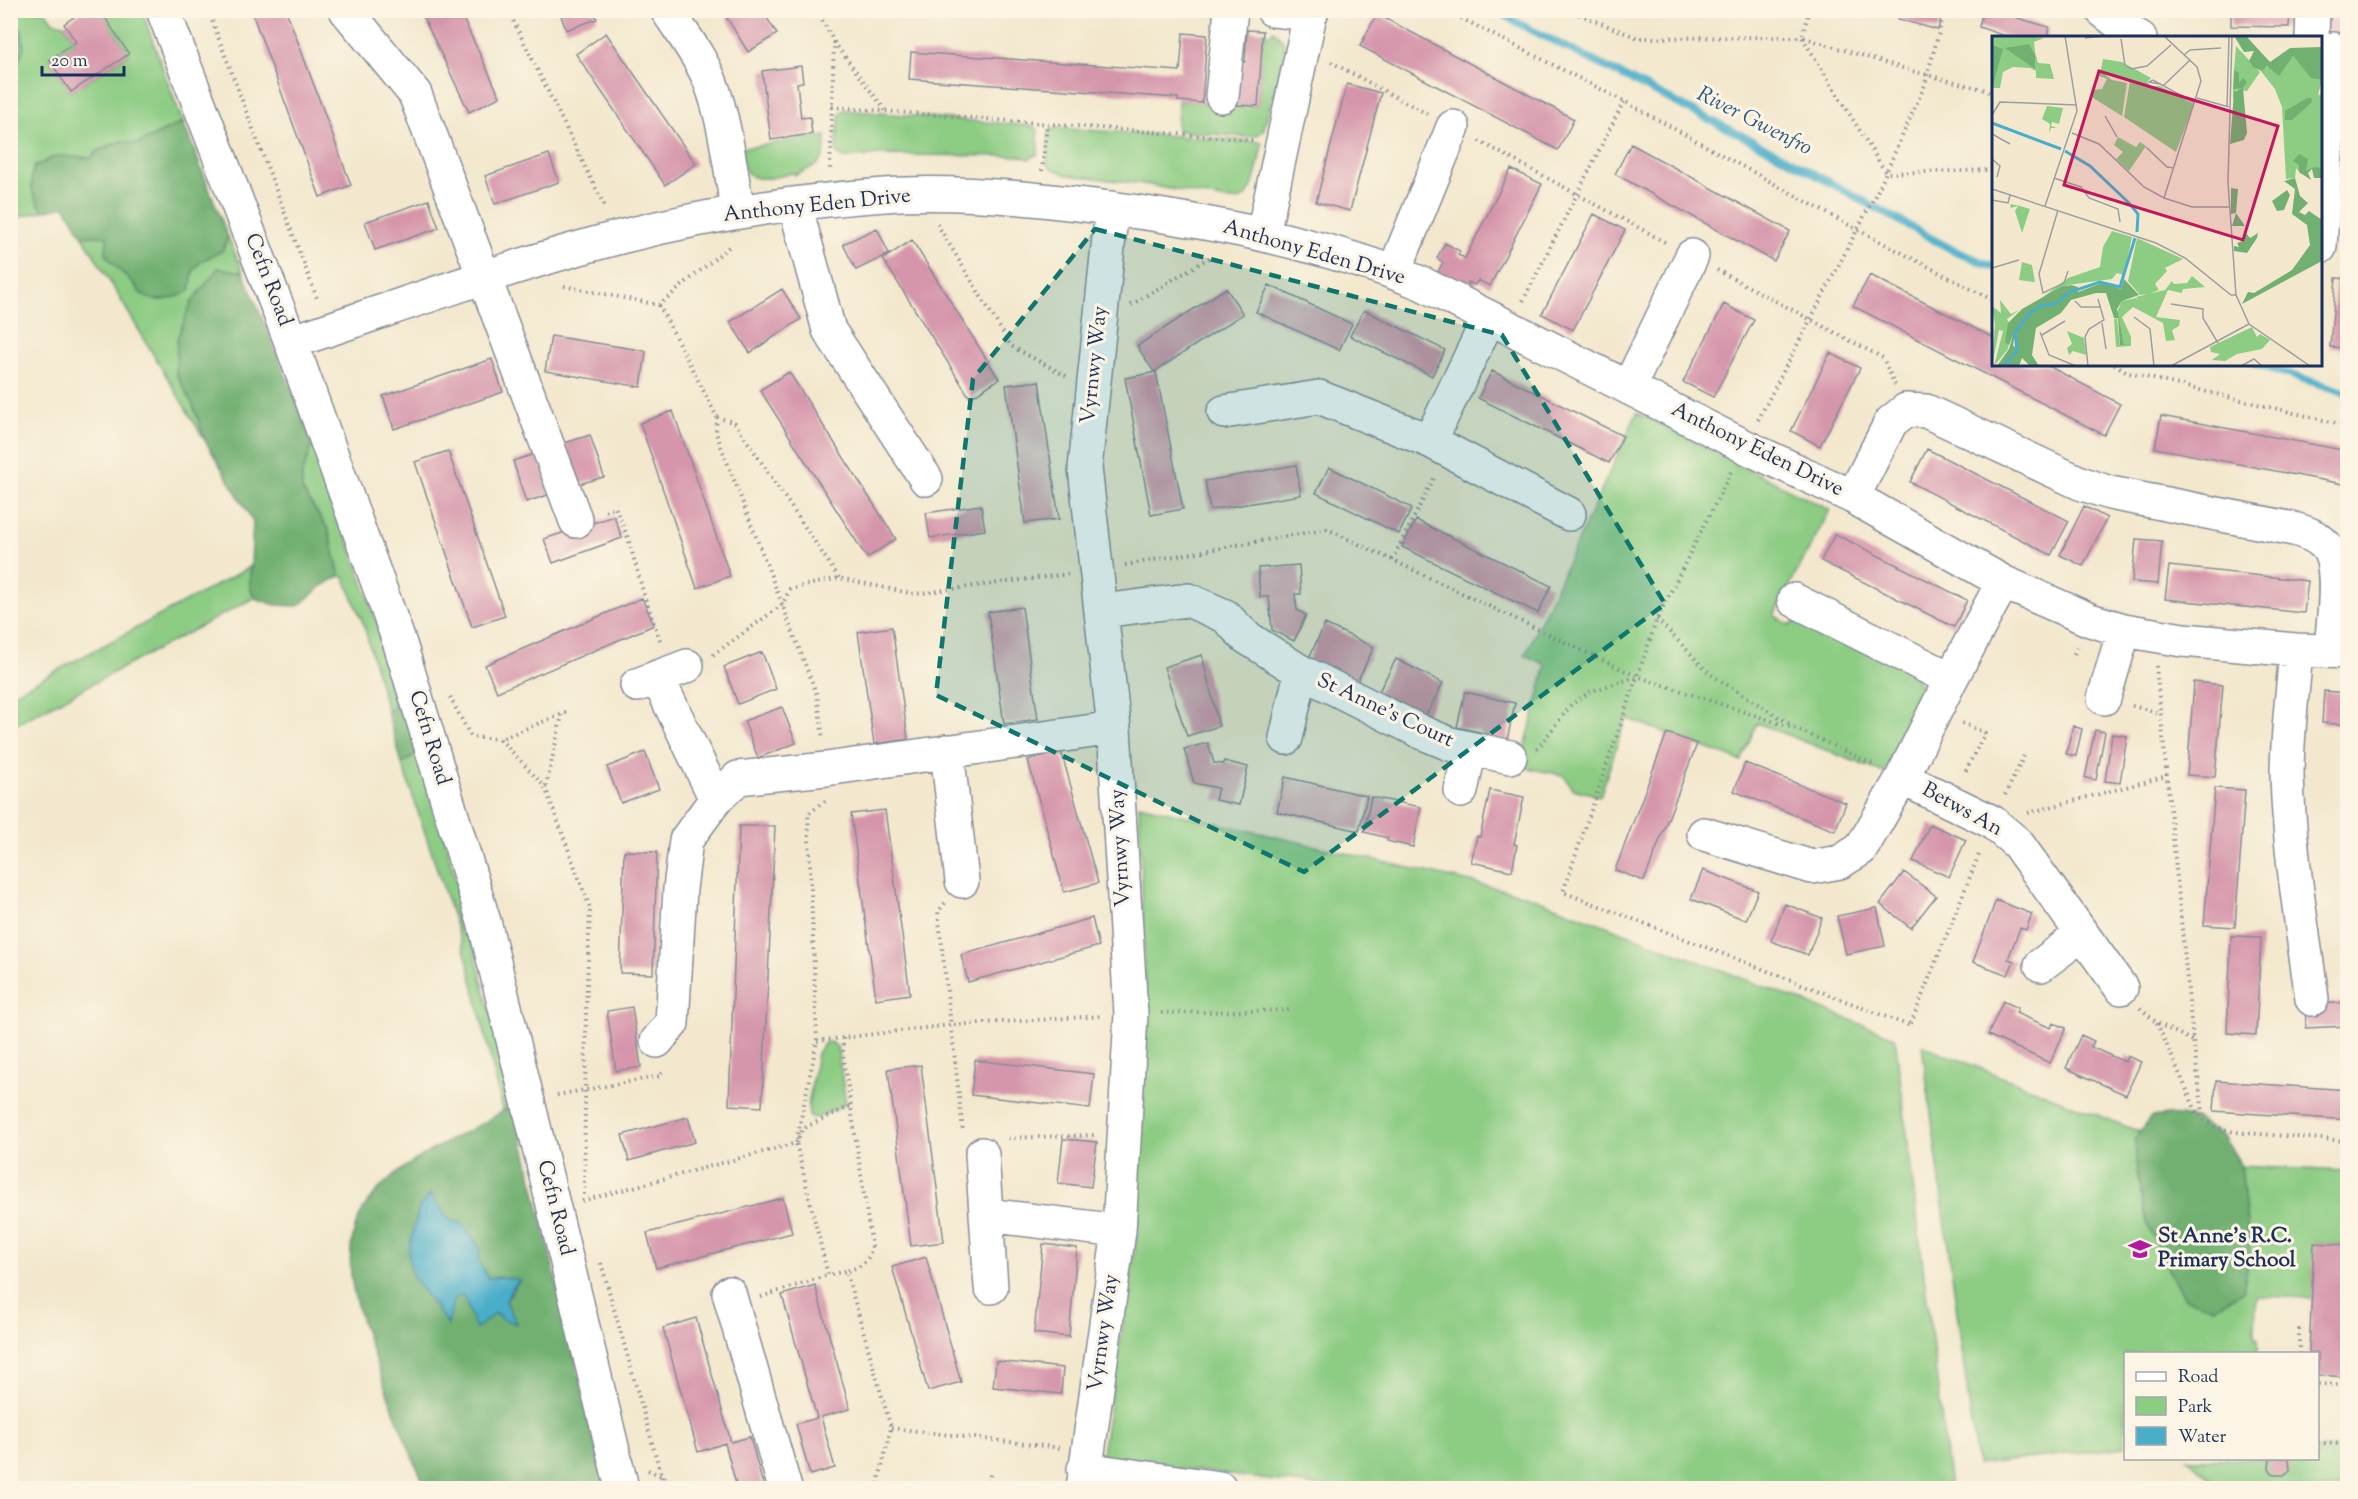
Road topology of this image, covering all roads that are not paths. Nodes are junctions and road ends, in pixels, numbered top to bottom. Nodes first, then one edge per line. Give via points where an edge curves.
1 (163, 10) edge
2 (346, 10) edge
3 (667, 10) edge
4 (1231, 10) edge
5 (1273, 10) edge
6 (2102, 10) edge
7 (2313, 10) edge
8 (1311, 12) edge
9 (2136, 36) edge
10 (2328, 46) edge
11 (1222, 96) dead end
12 (1453, 128) road end
13 (2322, 197) edge
14 (795, 204) junction
15 (1112, 208) junction
16 (738, 213) junction
17 (1257, 232) junction
18 (1692, 256) road end
19 (1394, 272) junction
20 (485, 277) junction
21 (1499, 323) junction
22 (291, 342) junction
23 (1629, 387) junction
24 (1224, 412) dead end
25 (1440, 445) junction
26 (926, 479) dead end
27 (1853, 497) junction
28 (1569, 514) dead end
29 (576, 521) road end
30 (2003, 582) junction
31 (1794, 600) dead end
32 (1102, 611) junction
33 (2139, 632) junction
34 (2296, 650) junction
35 (2339, 652) edge
36 (1301, 672) junction
37 (663, 675) road end
38 (1951, 679) junction
39 (2104, 698) dead end
40 (1114, 728) junction
41 (1286, 738) dead end
42 (1470, 749) junction
43 (946, 751) junction
44 (1510, 758) road end
45 (1902, 778) junction
46 (1461, 791) dead end
47 (716, 798) junction
48 (1704, 834) dead end
49 (962, 881) road end
50 (2082, 934) junction
51 (2041, 965) dead end
52 (2121, 988) road end
53 (2312, 999) dead end
54 (657, 1041) road end
55 (982, 1154) road end
56 (987, 1215) junction
57 (1119, 1231) junction
58 (991, 1287) dead end
59 (731, 1299) road end
60 (1085, 1470) edge
61 (622, 1488) edge
62 (785, 1488) edge
63 (1220, 1488) edge

1 - 22 street, Cefn Road
2 - 20 street via 415,93
3 - 16 street via 710,79
4 - 11 street
5 - 8 street
6 - 9 street
7 - 10 street
8 - 17 street via 1284,142
10 - 13 street
12 - 19 street
14 - 15 street, Anthony Eden Drive via 919,194
14 - 16 street, Anthony Eden Drive
14 - 26 street via 829,330
15 - 17 street, Anthony Eden Drive
15 - 32 street, Vyrnwy Way via 1084,468
16 - 20 street, Anthony Eden Drive via 620,237
17 - 19 street, Anthony Eden Drive
18 - 23 street
19 - 21 street, Anthony Eden Drive
20 - 22 street, Anthony Eden Drive
20 - 29 street
21 - 23 street, Anthony Eden Drive
21 - 25 street
22 - 61 street, Cefn Road via 400,644 485,925 528,1100 569,1204
23 - 27 street, Anthony Eden Drive
24 - 25 street via 1319,397
25 - 28 street
27 - 30 street, Anthony Eden Drive
27 - 35 street via 1891,422 1906,410 1926,411 2080,483 2110,493 2313,535 2328,548 2335,568
30 - 33 street, Anthony Eden Drive via 2090,620
30 - 38 street
31 - 38 street
32 - 36 street, St Anne's Court via 1188,600 1225,616 1246,637
32 - 40 street, Vyrnwy Way
33 - 34 street, Anthony Eden Drive
33 - 39 street
34 - 35 street, Anthony Eden Drive
34 - 53 street via 2288,805
36 - 41 street, St Anne's Court
36 - 42 street, St Anne's Court via 1421,732
37 - 47 street
38 - 45 street
40 - 43 street
40 - 57 street, Vyrnwy Way via 1131,1014
42 - 44 street, St Anne's Court
42 - 46 street, St Anne's Court
43 - 47 street via 738,778
43 - 49 street
45 - 48 street via 1861,849 1840,862 1812,867
45 - 50 street, Betws An via 1992,822 2017,843
47 - 54 street via 686,840 672,1023
50 - 51 street
50 - 52 street, Betws An
55 - 56 street
56 - 57 street
56 - 58 street
57 - 60 street, Vyrnwy Way
59 - 62 street
60 - 63 street

